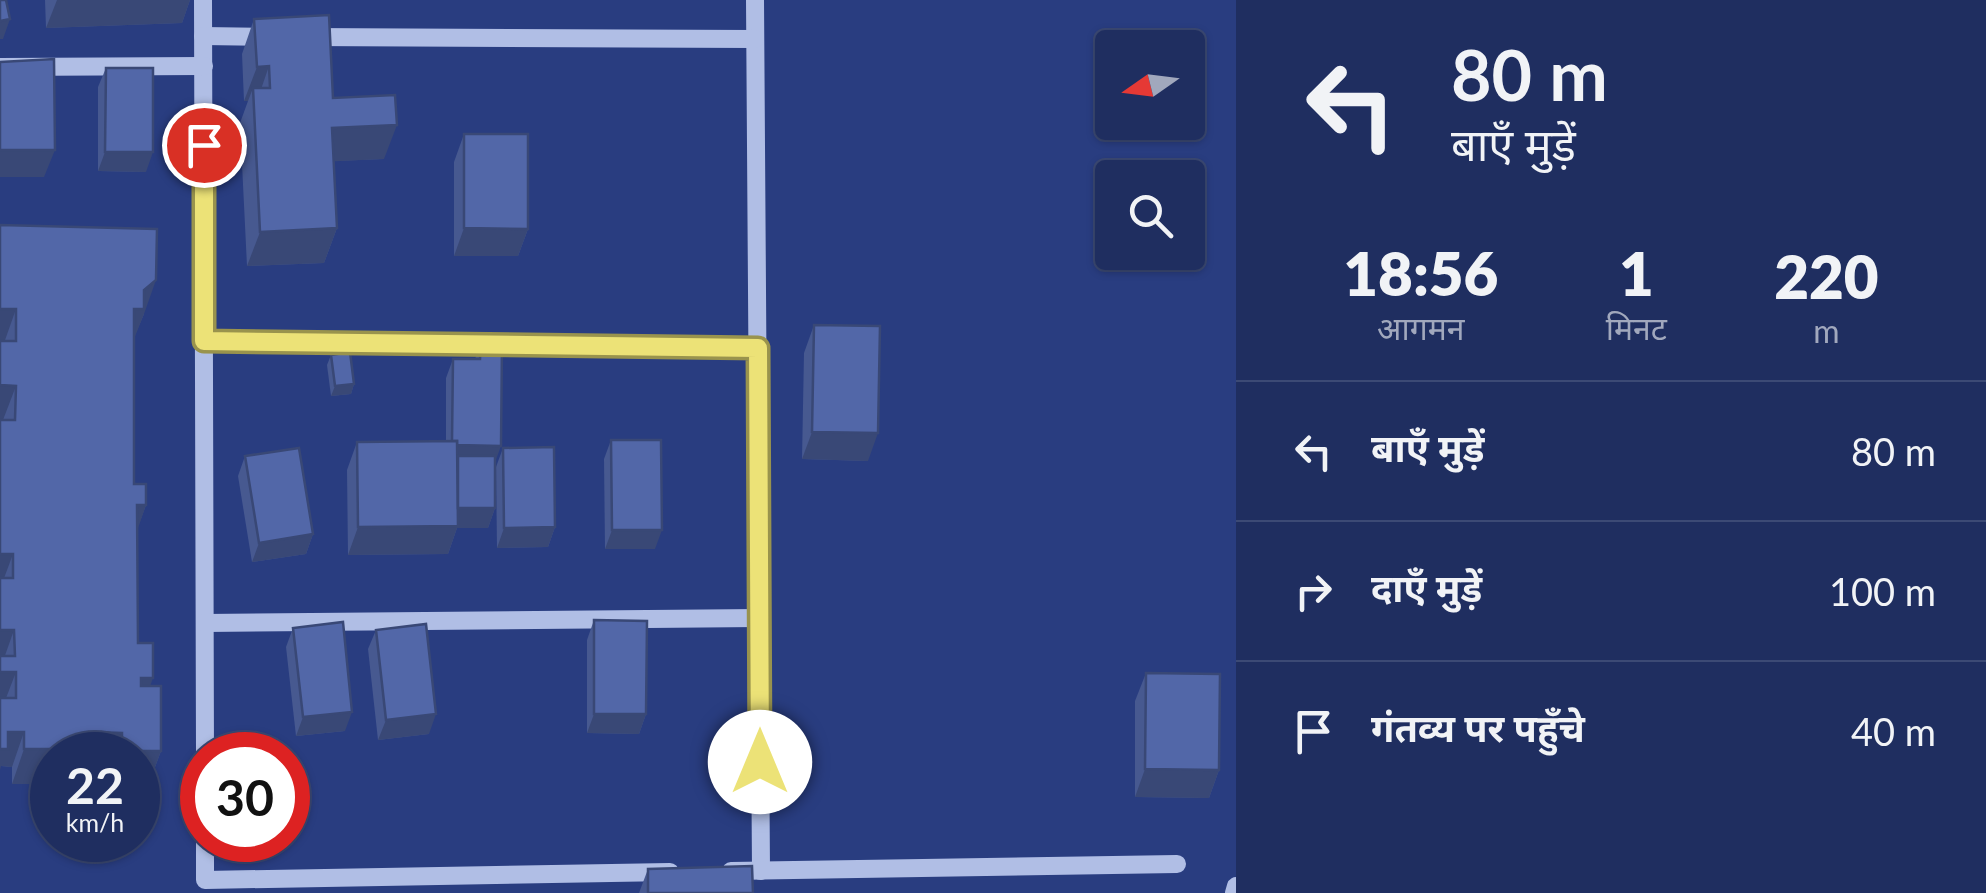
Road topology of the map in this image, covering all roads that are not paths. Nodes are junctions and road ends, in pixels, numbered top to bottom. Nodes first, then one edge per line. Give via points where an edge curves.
1 (203, 0) edge
2 (755, 0) edge
3 (203, 36) junction
4 (756, 39) junction
5 (0, 66) edge
6 (204, 66) junction
7 (204, 341) junction
8 (758, 348) junction
9 (760, 618) junction
10 (205, 623) junction
11 (205, 732) edge
12 (205, 862) edge
13 (1177, 864) dead end
14 (761, 870) junction
15 (721, 871) edge
16 (682, 872) edge

1 - 3 street
2 - 4 street
3 - 4 street
3 - 6 street
4 - 8 street
5 - 6 street
6 - 7 street
7 - 8 street
7 - 10 street
8 - 9 street
9 - 10 street
9 - 14 street
10 - 11 street
12 - 16 street via 205,880
13 - 14 street
14 - 15 street

